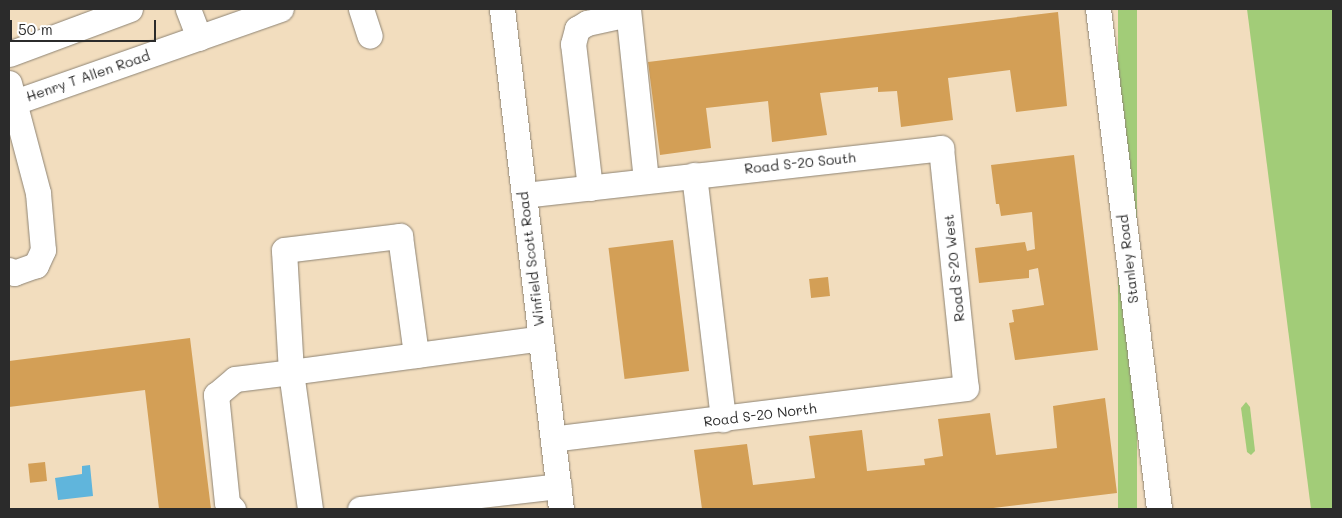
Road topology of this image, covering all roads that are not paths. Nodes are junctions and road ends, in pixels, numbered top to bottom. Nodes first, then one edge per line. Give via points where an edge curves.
1 (130, 9) edge
2 (188, 9) edge
3 (281, 9) edge
4 (362, 9) edge
5 (502, 9) edge
6 (1098, 9) edge
7 (628, 12) edge
8 (370, 36) dead end
9 (199, 38) junction
10 (9, 54) edge
11 (11, 96) edge
12 (941, 148) joint
13 (694, 174) junction
14 (653, 179) junction
15 (590, 188) junction
16 (524, 195) junction
17 (9, 270) edge
18 (541, 338) junction
19 (416, 355) junction
20 (291, 372) junction
21 (966, 388) joint
22 (723, 419) junction
23 (553, 439) junction
24 (560, 498) edge
25 (435, 505) edge
26 (233, 509) edge
27 (310, 509) edge
28 (360, 509) edge
29 (1159, 509) edge

1 - 10 street
2 - 9 street
3 - 9 street, Henry T Allen Road
4 - 8 street
5 - 16 street, Winfield Scott Road
6 - 29 street, Stanley Road
7 - 14 street
7 - 15 street via 587,23 577,29 573,44
9 - 11 street, Henry T Allen Road
11 - 17 street via 38,194 43,250 36,265 14,272
12 - 13 street, Road S-20 South
12 - 21 street, Road S-20 West
13 - 14 street, Road S-20 South
13 - 22 street
14 - 15 street, Road S-20 South
15 - 16 street, Road S-20 South
16 - 18 street, Winfield Scott Road
18 - 19 street
18 - 23 street, Winfield Scott Road
19 - 20 street
19 - 20 street via 400,236 284,250
20 - 26 street via 234,379 216,395 228,503
20 - 27 street
21 - 22 street, Road S-20 North
22 - 23 street, Road S-20 North
23 - 24 street, Winfield Scott Road
24 - 25 street
25 - 28 street

